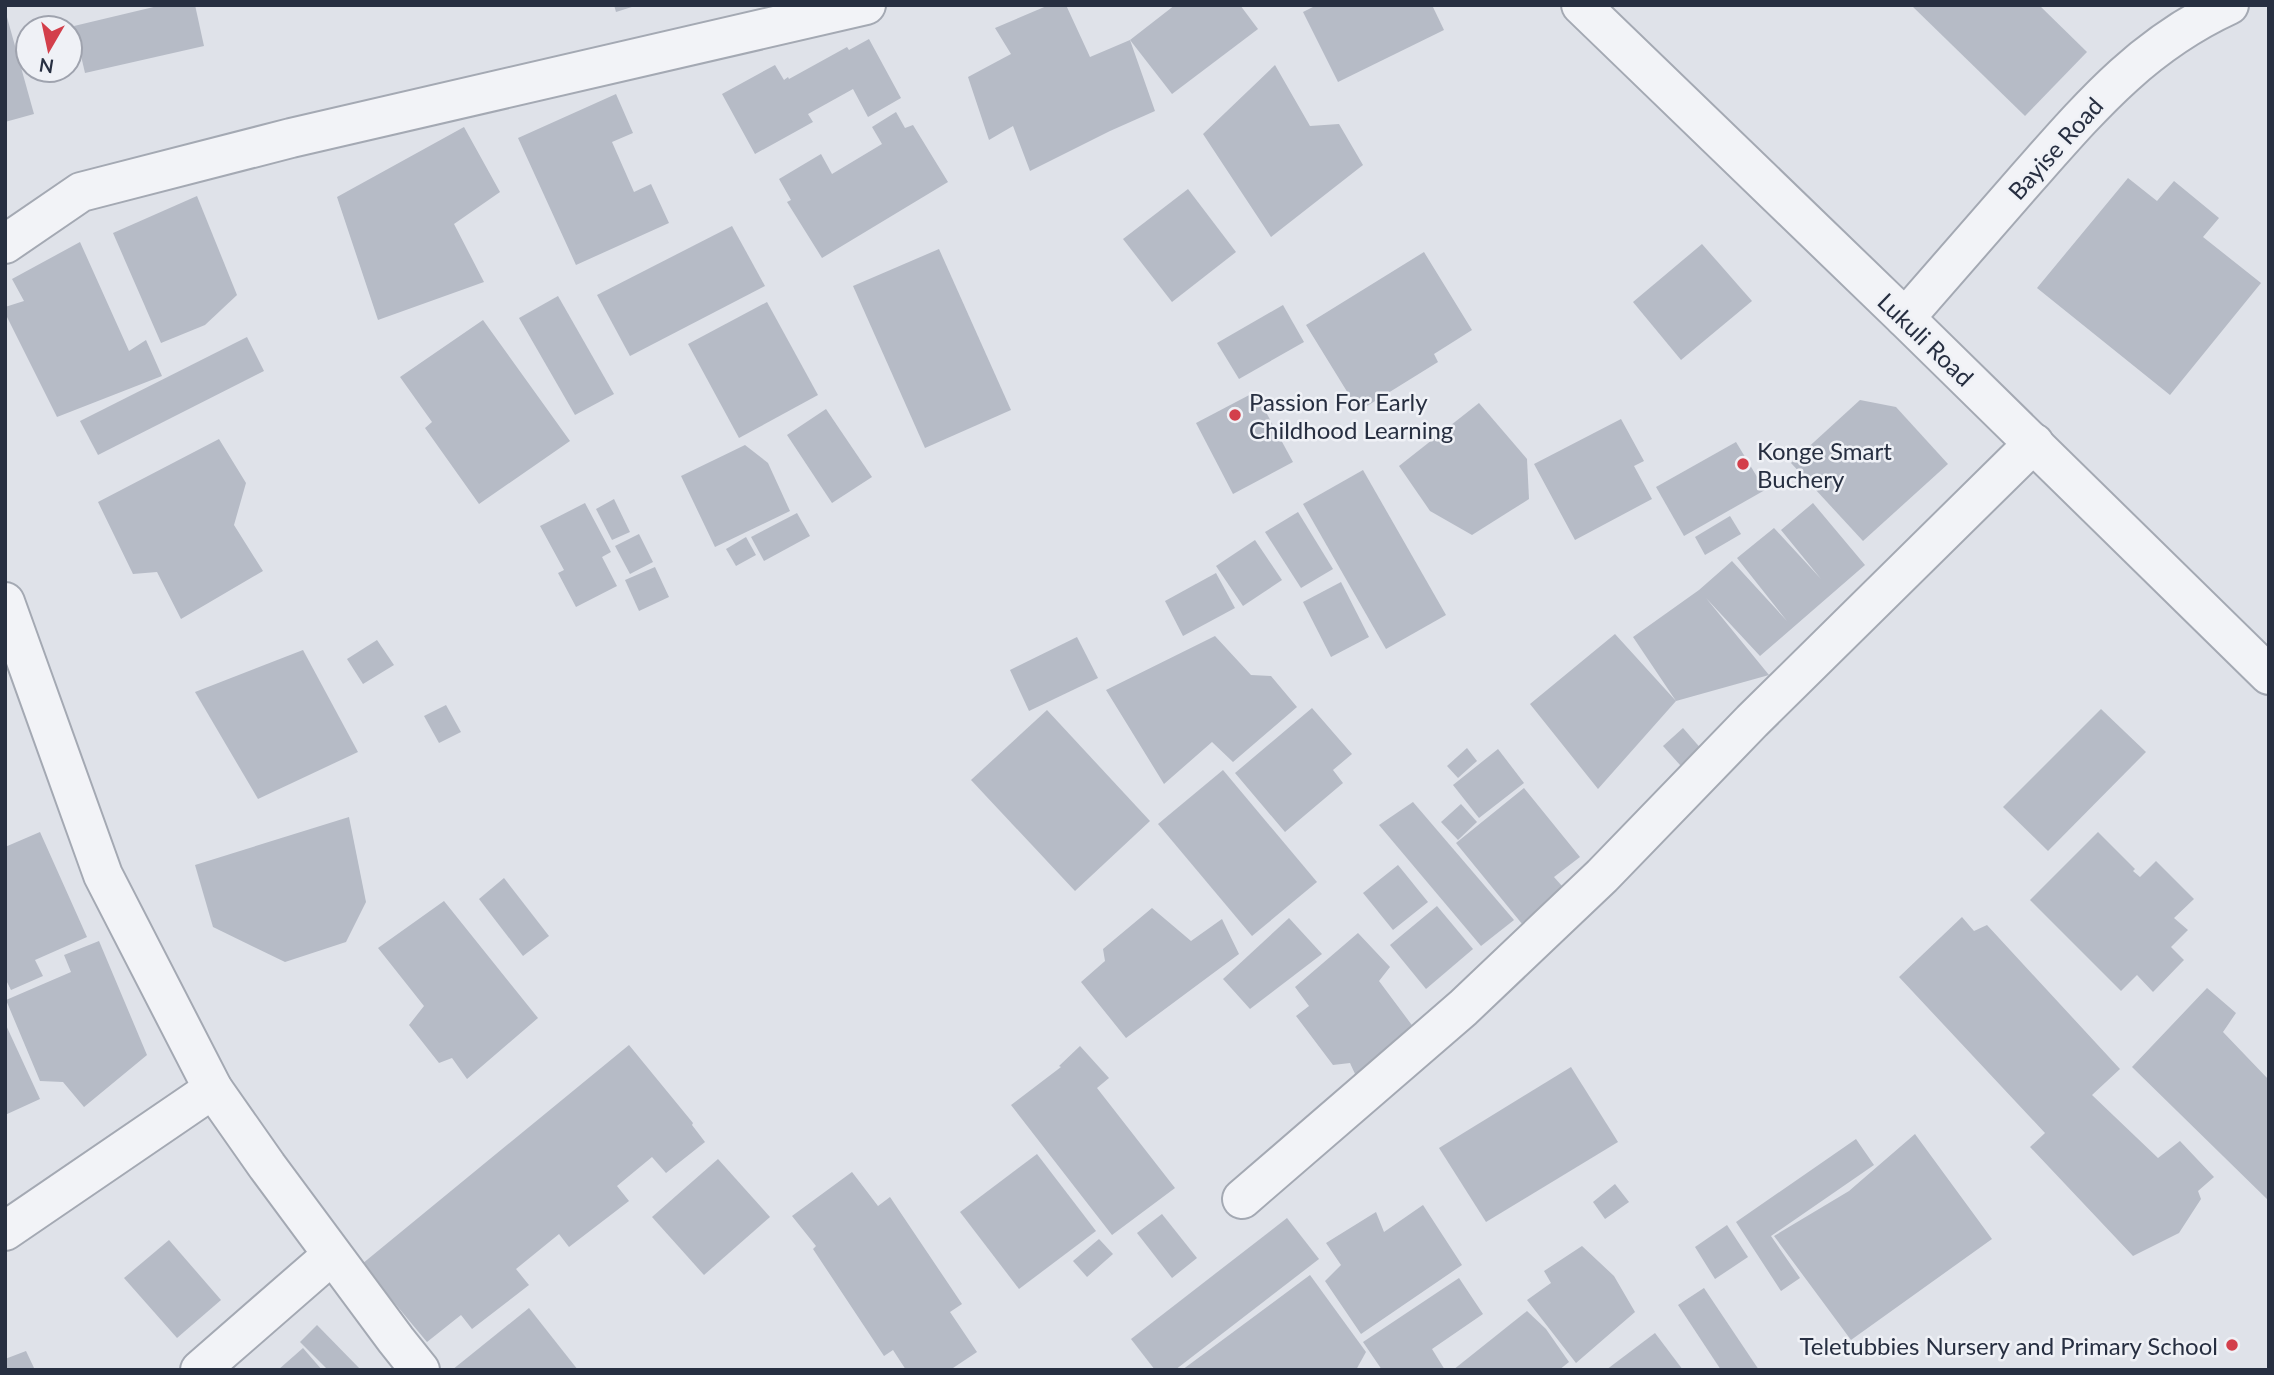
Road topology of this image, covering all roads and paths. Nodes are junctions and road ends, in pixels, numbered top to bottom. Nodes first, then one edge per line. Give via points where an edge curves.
1 (866, 5) edge
2 (1581, 5) edge
3 (2229, 5) edge
4 (5, 244) edge
5 (1905, 318) junction
6 (2034, 443) junction
7 (5, 602) edge
8 (2263, 660) edge
9 (213, 1089) junction
10 (1242, 1199) dead end
11 (5, 1231) edge
12 (332, 1255) junction
13 (200, 1370) edge
14 (420, 1370) edge

1 - 4 street via 291,138 81,192
2 - 5 street, Lukuli Road
3 - 5 street, Bayise Road via 2198,19 2139,60 2094,103
5 - 6 street, Lukuli Road
6 - 8 street, Lukuli Road
6 - 10 street via 1602,876 1462,1008
7 - 9 street via 103,875
9 - 11 street
9 - 12 street
12 - 13 street
12 - 14 street

